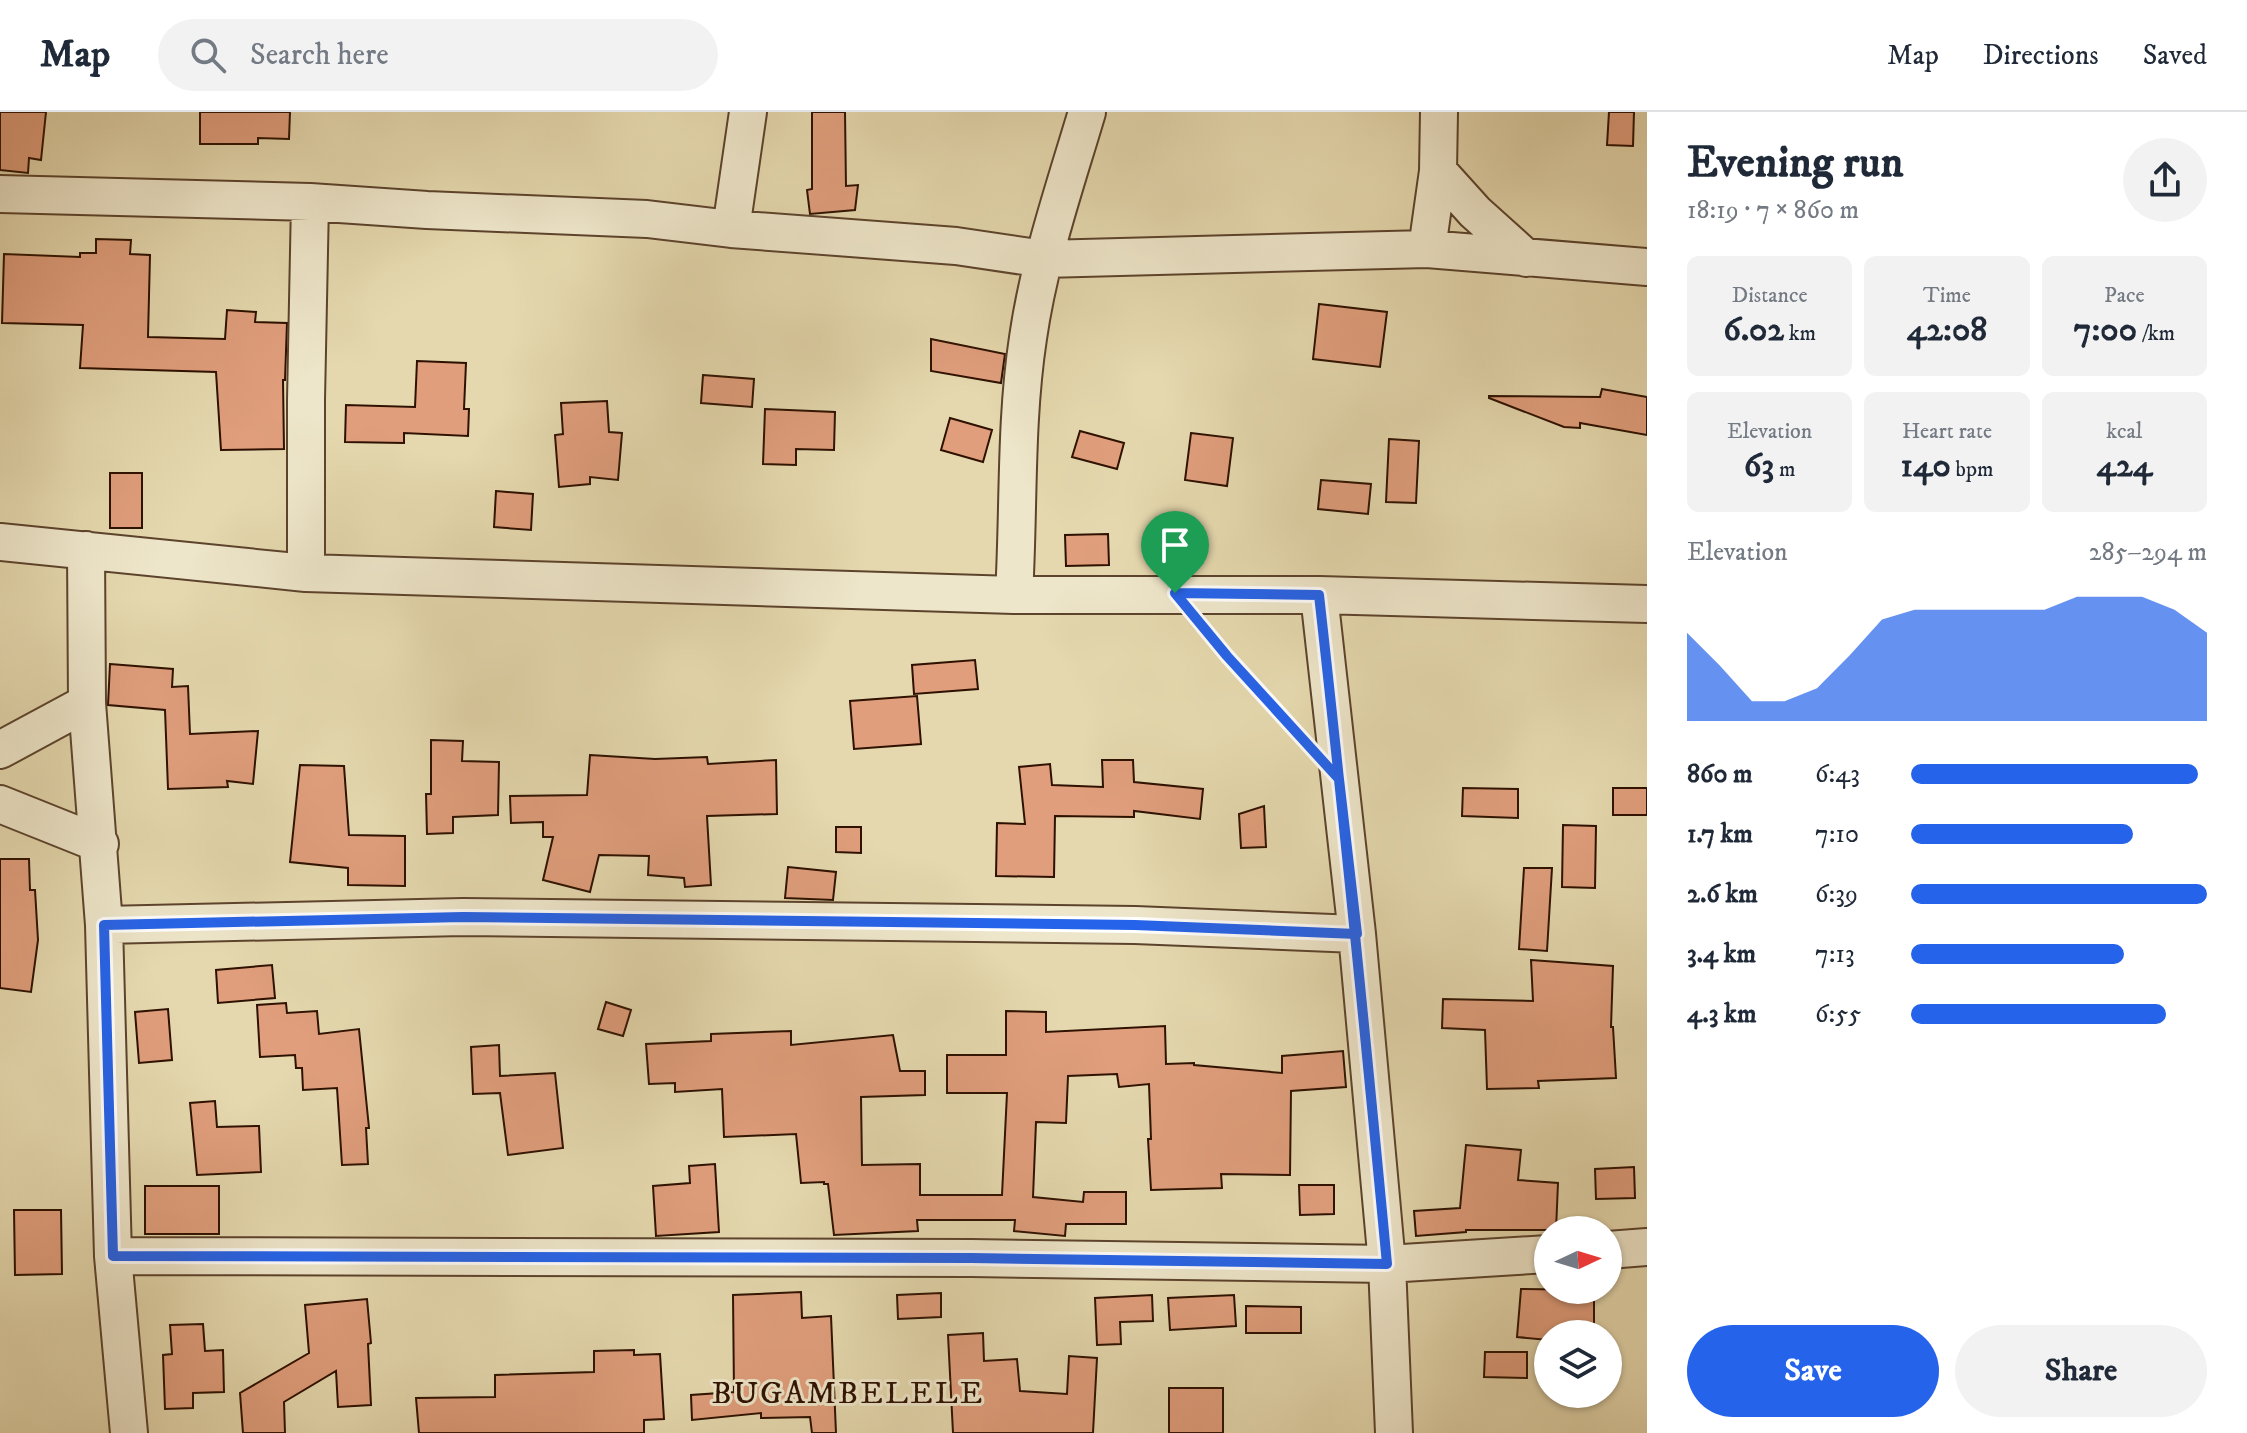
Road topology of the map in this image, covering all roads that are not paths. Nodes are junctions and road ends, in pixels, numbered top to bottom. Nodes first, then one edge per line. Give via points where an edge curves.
1 (748, 112) edge
2 (1087, 112) edge
3 (1439, 112) edge
4 (1438, 171) junction
5 (0, 194) edge
6 (310, 202) junction
7 (731, 229) junction
8 (1427, 249) junction
9 (1526, 258) junction
10 (1044, 259) junction
11 (1647, 267) edge
12 (0, 542) edge
13 (86, 550) junction
14 (306, 573) junction
15 (1014, 595) junction
16 (1319, 595) junction
17 (1647, 604) edge
18 (87, 703) junction
19 (0, 750) edge
20 (0, 804) edge
21 (100, 844) junction
22 (104, 925) junction
23 (1357, 934) junction
24 (1647, 1247) edge
25 (1622, 1249) edge
26 (1534, 1255) edge
27 (113, 1256) junction
28 (1387, 1264) junction
29 (129, 1433) edge
30 (1394, 1433) edge

1 - 7 street
2 - 10 street
3 - 4 street
4 - 8 street
4 - 9 street
5 - 6 street
6 - 7 street via 647,219
6 - 14 street
7 - 10 street via 956,246
8 - 9 street
8 - 10 street
9 - 11 street
10 - 15 street via 1019,410
12 - 13 street
13 - 14 street
13 - 18 street
14 - 15 street
15 - 16 street
16 - 17 street
16 - 23 street
18 - 19 street
18 - 21 street
20 - 21 street
21 - 22 street
22 - 23 street via 463,917 1135,925
22 - 27 street
23 - 28 street
24 - 25 street
26 - 28 street
27 - 28 street
27 - 29 street
28 - 30 street

